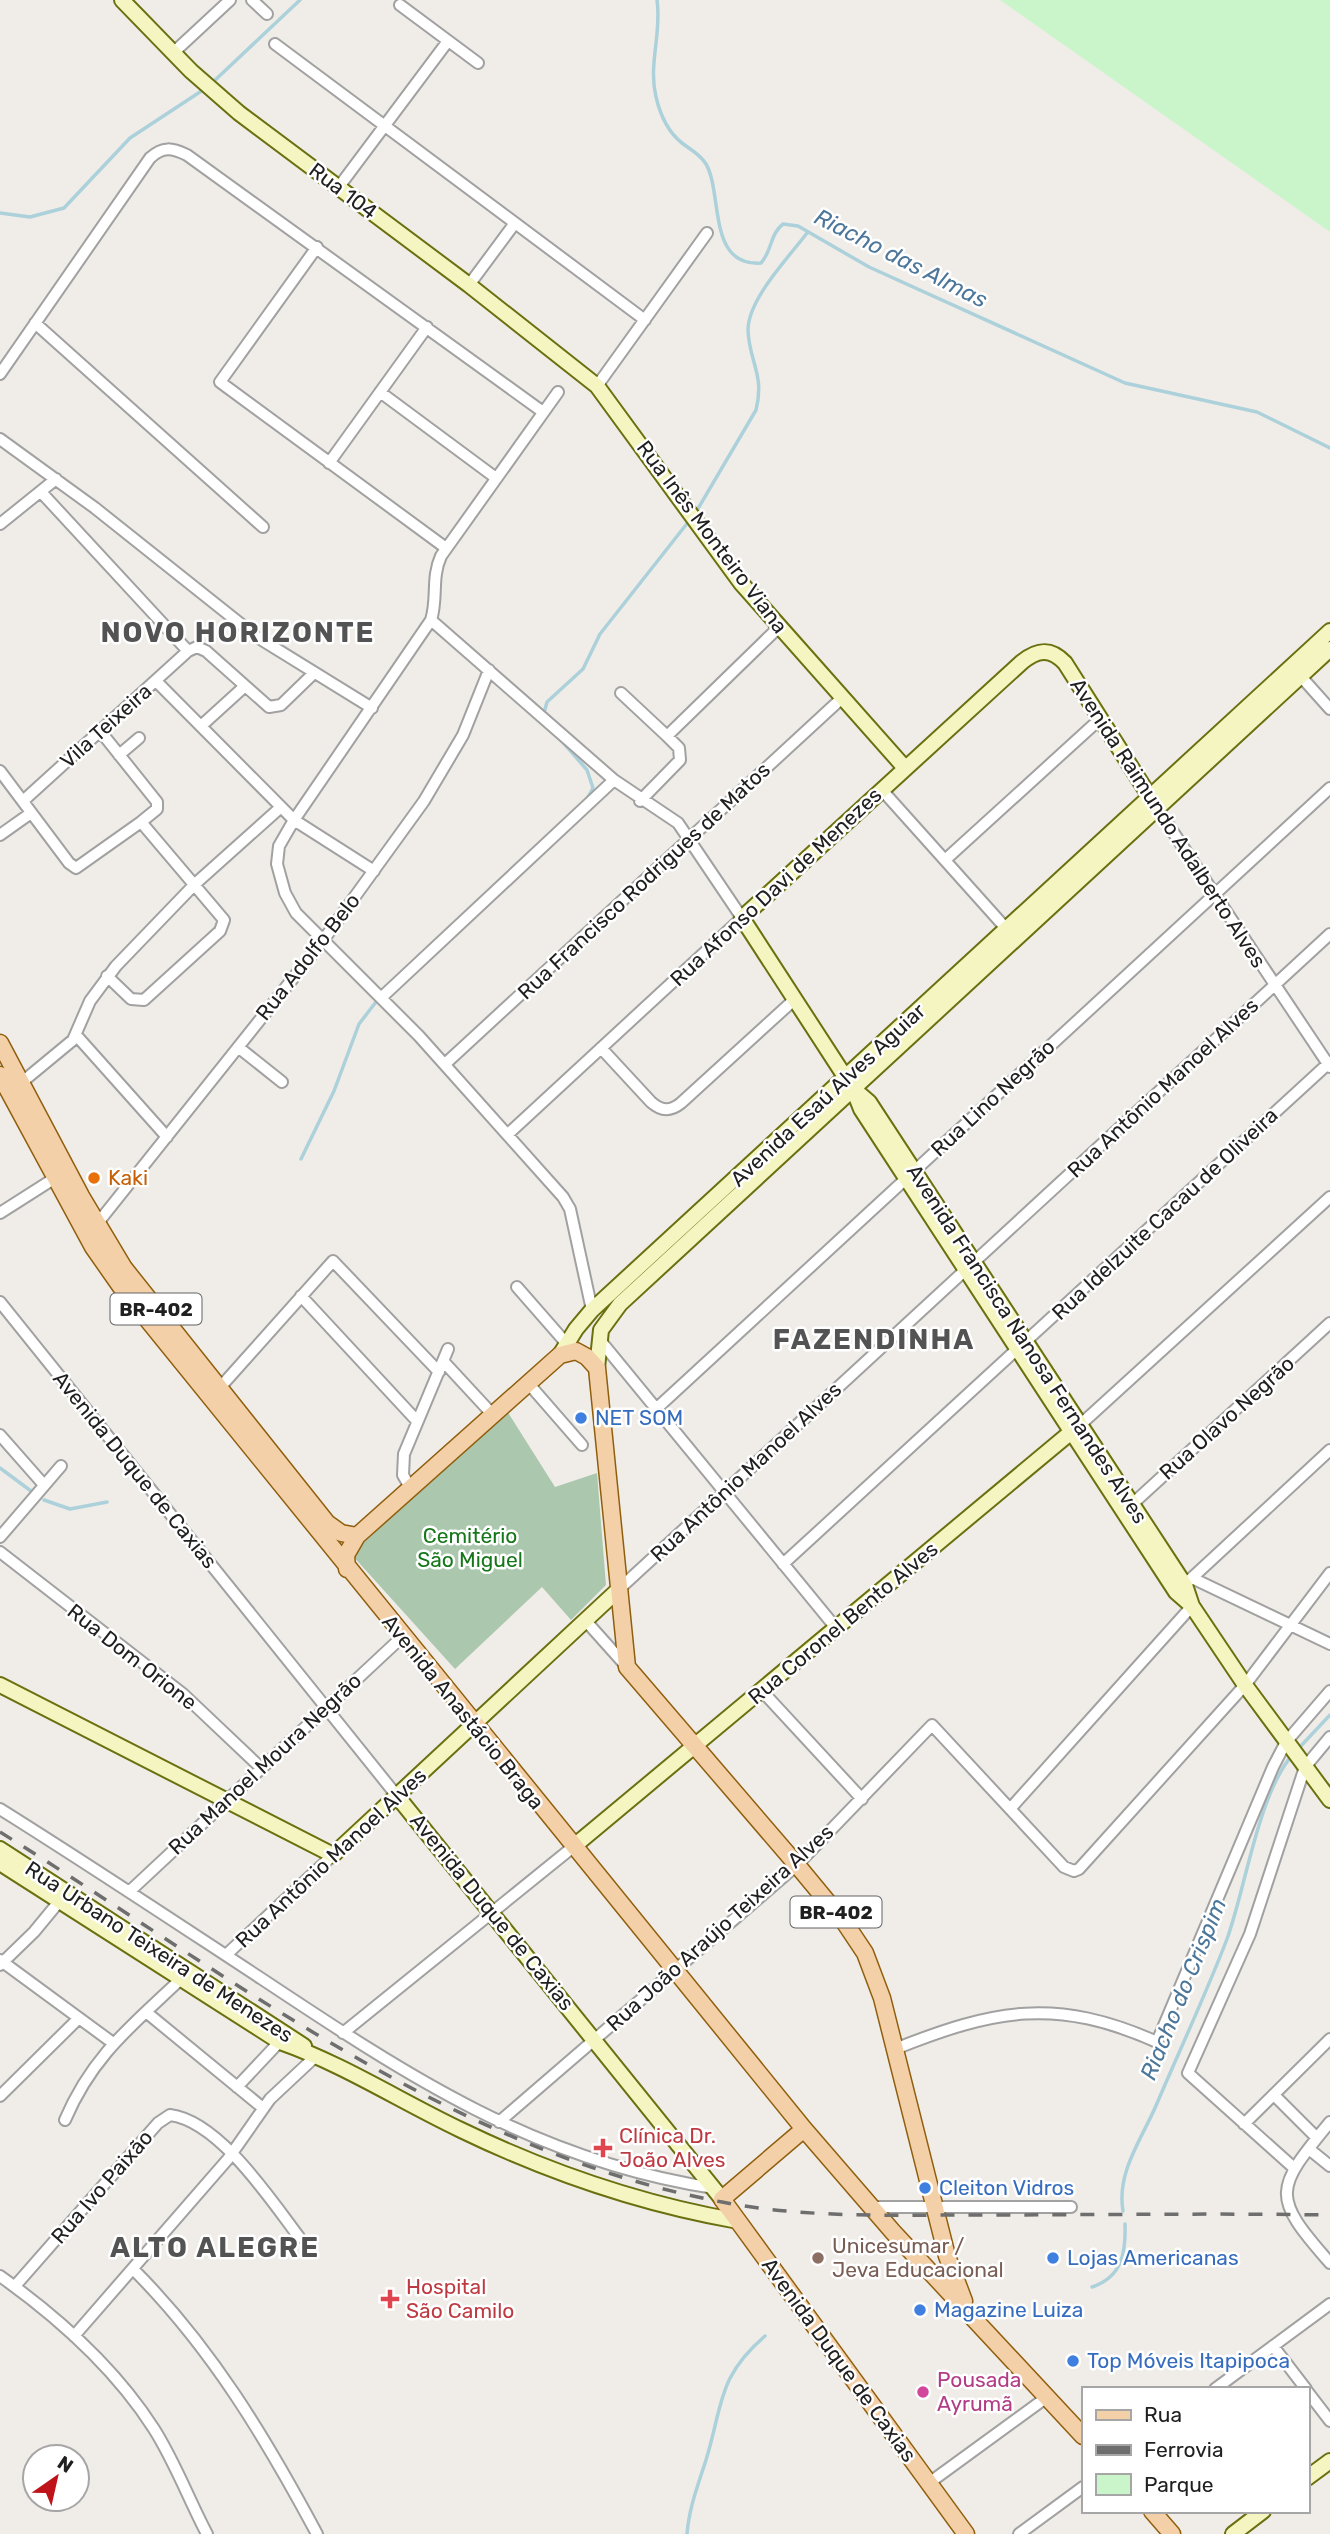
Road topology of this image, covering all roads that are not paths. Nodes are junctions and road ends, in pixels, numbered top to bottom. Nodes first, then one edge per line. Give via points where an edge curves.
1 (230, 0) edge
2 (252, 0) edge
3 (130, 3) edge
4 (401, 5) dead end
5 (267, 14) dead end
6 (448, 41) junction
7 (275, 44) dead end
8 (173, 52) junction
9 (478, 63) dead end
10 (385, 126) junction
11 (338, 188) junction
12 (515, 223) junction
13 (707, 233) dead end
14 (317, 247) junction
15 (469, 285) junction
16 (645, 320) junction
17 (35, 323) junction
18 (427, 327) junction
19 (577, 368) joint
20 (0, 373) edge
21 (597, 386) junction
22 (380, 392) junction
23 (558, 392) dead end
24 (543, 412) junction
25 (0, 439) edge
26 (329, 463) junction
27 (496, 478) junction
28 (56, 479) junction
29 (40, 492) junction
30 (0, 524) edge
31 (263, 527) dead end
32 (446, 548) junction
33 (431, 620) junction
34 (778, 628) junction
35 (1330, 631) edge
36 (1330, 649) edge
37 (188, 651) junction
38 (1051, 652) joint
39 (489, 670) junction
40 (1296, 671) junction
41 (313, 674) junction
42 (156, 681) junction
43 (245, 686) junction
44 (621, 692) dead end
45 (842, 698) junction
46 (372, 708) junction
47 (1330, 709) edge
48 (1100, 719) junction
49 (201, 726) junction
50 (101, 732) junction
51 (667, 736) junction
52 (139, 738) dead end
53 (119, 755) junction
54 (905, 768) junction
55 (0, 771) edge
56 (614, 780) junction
57 (1330, 788) edge
58 (882, 790) junction
59 (23, 801) junction
60 (640, 801) junction
61 (1154, 802) junction
62 (281, 807) junction
63 (32, 813) junction
64 (294, 820) junction
65 (141, 822) junction
66 (0, 835) edge
67 (692, 839) junction
68 (945, 860) junction
69 (374, 871) junction
70 (195, 884) junction
71 (1214, 894) junction
72 (742, 918) junction
73 (1011, 934) junction
74 (1330, 934) edge
75 (322, 942) junction
76 (107, 976) junction
77 (1273, 986) junction
78 (383, 997) junction
79 (795, 999) junction
80 (76, 1035) junction
81 (0, 1044) edge
82 (238, 1047) junction
83 (601, 1048) junction
84 (445, 1064) junction
85 (1329, 1064) edge
86 (0, 1075) edge
87 (282, 1082) dead end
88 (21, 1083) junction
89 (850, 1083) junction
90 (508, 1134) junction
91 (167, 1137) junction
92 (910, 1175) junction
93 (55, 1178) junction
94 (1330, 1197) edge
95 (724, 1199) junction
96 (0, 1213) edge
97 (97, 1224) junction
98 (970, 1267) junction
99 (517, 1287) dead end
100 (302, 1296) junction
101 (0, 1302) edge
102 (144, 1306) junction
103 (593, 1310) junction
104 (1330, 1323) edge
105 (599, 1339) junction
106 (1022, 1346) junction
107 (448, 1349) dead end
108 (563, 1349) junction
109 (441, 1366) junction
110 (597, 1368) junction
111 (528, 1384) junction
112 (214, 1394) junction
113 (656, 1409) junction
114 (493, 1415) junction
115 (417, 1421) junction
116 (1076, 1428) junction
117 (0, 1435) edge
118 (582, 1445) dead end
119 (1330, 1450) edge
120 (61, 1466) dead end
121 (44, 1485) junction
122 (411, 1489) junction
123 (724, 1492) junction
124 (1128, 1508) junction
125 (357, 1536) junction
126 (0, 1537) edge
127 (0, 1552) edge
128 (783, 1564) junction
129 (347, 1569) junction
130 (1330, 1573) edge
131 (1184, 1585) junction
132 (617, 1591) junction
133 (1192, 1606) junction
134 (585, 1620) junction
135 (1290, 1625) junction
136 (836, 1628) junction
137 (402, 1637) junction
138 (1330, 1644) edge
139 (626, 1667) junction
140 (0, 1685) edge
141 (1245, 1685) junction
142 (762, 1691) junction
143 (1330, 1691) edge
144 (326, 1706) junction
145 (474, 1725) junction
146 (1330, 1737) edge
147 (1286, 1742) junction
148 (695, 1746) junction
149 (260, 1767) junction
150 (1305, 1767) junction
151 (397, 1796) junction
152 (226, 1799) junction
153 (862, 1799) junction
154 (1330, 1800) edge
155 (0, 1809) edge
156 (1010, 1809) junction
157 (573, 1847) junction
158 (0, 1849) edge
159 (333, 1855) junction
160 (0, 1863) edge
161 (797, 1865) junction
162 (130, 1891) junction
163 (62, 1897) junction
164 (493, 1912) junction
165 (226, 1955) junction
166 (1, 1962) edge
167 (674, 1971) junction
168 (184, 1976) junction
169 (146, 2012) junction
170 (79, 2018) junction
171 (343, 2033) junction
172 (284, 2038) junction
173 (1330, 2039) edge
174 (595, 2040) junction
175 (113, 2043) junction
176 (895, 2049) junction
177 (317, 2055) junction
178 (237, 2087) junction
179 (2, 2089) edge
180 (1274, 2095) junction
181 (263, 2108) junction
182 (65, 2120) dead end
183 (499, 2122) junction
184 (1330, 2122) edge
185 (1244, 2124) junction
186 (804, 2129) junction
187 (1317, 2138) junction
188 (1308, 2149) junction
189 (234, 2152) junction
190 (1330, 2166) edge
191 (1294, 2168) junction
192 (718, 2194) junction
193 (870, 2207) junction
194 (1070, 2207) dead end
195 (936, 2211) junction
196 (738, 2221) junction
197 (299, 2237) dead end
198 (1330, 2263) edge
199 (133, 2269) junction
200 (0, 2276) edge
201 (15, 2286) junction
202 (1330, 2304) edge
203 (971, 2316) junction
204 (74, 2336) junction
205 (1273, 2346) junction
206 (1218, 2387) edge
207 (1305, 2387) edge
208 (1309, 2393) edge
209 (1047, 2397) junction
210 (1330, 2421) edge
211 (1082, 2435) edge
212 (1330, 2461) edge
213 (1309, 2477) edge
214 (929, 2483) junction
215 (1082, 2488) edge
216 (1154, 2513) edge
217 (1261, 2513) edge
218 (207, 2534) edge
219 (317, 2534) edge
220 (966, 2534) edge
221 (1019, 2534) edge
222 (1172, 2534) edge
223 (1233, 2534) edge

1 - 8 street
2 - 5 street
3 - 8 street, Rua 104
4 - 6 street
6 - 9 street
6 - 10 street
7 - 10 street
8 - 11 street, Rua 104 via 208,87
10 - 11 street
10 - 12 street
11 - 15 street, Rua 104
12 - 15 street
12 - 16 street
13 - 16 street
14 - 17 street via 187,155 165,148 150,158
14 - 18 street
14 - 26 street via 220,382
15 - 19 street, Rua 104
16 - 21 street
17 - 20 street
17 - 31 street
18 - 22 street
18 - 24 street
19 - 21 street, Rua Inês Monteiro Viana
21 - 34 street, Rua Inês Monteiro Viana
22 - 26 street
22 - 27 street
23 - 24 street
24 - 27 street
25 - 28 street
26 - 32 street
27 - 32 street
28 - 29 street
28 - 41 street via 237,622
29 - 30 street
29 - 37 street
32 - 33 street via 434,574
33 - 39 street, Avenida Francisca Nanosa Fernandes Alves
33 - 46 street
34 - 45 street, Rua Inês Monteiro Viana
34 - 51 street
35 - 40 street, Avenida Esaú Alves Aguiar
36 - 40 street, Avenida Esaú Alves Aguiar
37 - 42 street, Vila Teixeira
37 - 43 street via 203,649
38 - 48 street, Avenida Raimundo Adalberto Alves via 1065,663
38 - 54 street, Rua Afonso Davi de Menezes via 1040,651 1022,662
39 - 56 street, Avenida Francisca Nanosa Fernandes Alves
39 - 69 street, Rua Adolfo Belo via 454,754
40 - 47 street
40 - 61 street, Avenida Esaú Alves Aguiar
41 - 43 street via 277,707 269,707
41 - 46 street
42 - 49 street
42 - 50 street, Vila Teixeira
43 - 49 street
44 - 51 street
45 - 54 street, Rua Inês Monteiro Viana
45 - 67 street, Rua Francisco Rodrigues de Matos
46 - 64 street
48 - 61 street, Avenida Raimundo Adalberto Alves
48 - 68 street
49 - 62 street
50 - 53 street
50 - 59 street, Vila Teixeira
51 - 60 street via 679,748 680,760
52 - 53 street
53 - 65 street via 157,802 156,809
54 - 58 street, Rua Afonso Davi de Menezes
55 - 59 street
56 - 60 street, Avenida Francisca Nanosa Fernandes Alves
56 - 78 street
57 - 71 street, Rua Lino Negrão
58 - 68 street
58 - 72 street, Rua Afonso Davi de Menezes
59 - 63 street
60 - 67 street, Avenida Francisca Nanosa Fernandes Alves via 672,818
61 - 71 street, Avenida Raimundo Adalberto Alves
61 - 73 street, Avenida Esaú Alves Aguiar
62 - 64 street
62 - 70 street
63 - 65 street via 76,868
63 - 66 street
64 - 69 street
64 - 75 street via 279,846 278,874 296,913
65 - 70 street
67 - 72 street, Avenida Francisca Nanosa Fernandes Alves
67 - 84 street, Rua Francisco Rodrigues de Matos
68 - 73 street
69 - 75 street, Rua Adolfo Belo
70 - 76 street
70 - 76 street via 223,916 224,924 144,1000 131,999
71 - 77 street, Avenida Raimundo Adalberto Alves
71 - 92 street, Rua Lino Negrão
72 - 79 street, Avenida Francisca Nanosa Fernandes Alves
72 - 83 street, Rua Afonso Davi de Menezes
73 - 89 street, Avenida Esaú Alves Aguiar
74 - 77 street, Rua Antônio Manoel Alves
75 - 78 street
75 - 82 street, Rua Adolfo Belo
76 - 80 street via 90,1000
77 - 85 street, Avenida Raimundo Adalberto Alves
77 - 98 street, Rua Antônio Manoel Alves
78 - 84 street
79 - 83 street via 669,1110 651,1102
79 - 89 street, Avenida Francisca Nanosa Fernandes Alves
80 - 88 street via 62,1052
80 - 91 street
81 - 88 main road, Avenida Anastácio Braga / BR-402
82 - 87 street
82 - 91 street, Rua Adolfo Belo
83 - 90 street, Rua Afonso Davi de Menezes
84 - 90 street
85 - 106 street, Rua Idelzuite Cacau de Oliveira
86 - 93 main road, Avenida Anastácio Braga / BR-402
88 - 97 main road, Avenida Anastácio Braga / BR-402
89 - 92 street, Avenida Francisca Nanosa Fernandes Alves via 861,1109
89 - 95 street, Avenida Esaú Alves Aguiar
90 - 103 street via 570,1209
91 - 97 street, Rua Adolfo Belo
92 - 98 street, Avenida Francisca Nanosa Fernandes Alves
92 - 113 street, Rua Lino Negrão
93 - 96 street
93 - 102 main road, Avenida Anastácio Braga / BR-402 via 99,1257
94 - 116 street, Rua Coronel Bento Alves
95 - 103 street, Avenida Esaú Alves Aguiar
95 - 105 street, Avenida Esaú Alves Aguiar via 613,1311
97 - 102 main road, Avenida Anastácio Braga / BR-402
98 - 106 street, Avenida Francisca Nanosa Fernandes Alves
98 - 123 street, Rua Antônio Manoel Alves
99 - 108 street
100 - 109 street via 332,1261
100 - 112 street
100 - 115 street
101 - 144 street, Avenida Duque de Caxias
102 - 112 main road, Avenida Anastácio Braga / BR-402
103 - 105 street
103 - 108 street, Avenida Esaú Alves Aguiar
104 - 124 street, Rua Olavo Negrão
105 - 110 street, Avenida Esaú Alves Aguiar
105 - 113 street
106 - 116 street, Avenida Francisca Nanosa Fernandes Alves
106 - 128 street, Rua Idelzuite Cacau de Oliveira
107 - 109 street
108 - 110 main road via 581,1353
108 - 111 main road, Avenida Esaú Alves Aguiar
109 - 114 street
109 - 115 street
110 - 132 main road
111 - 114 main road, Avenida Esaú Alves Aguiar
111 - 118 street
112 - 125 main road, Avenida Anastácio Braga / BR-402 via 327,1523 341,1533
112 - 129 main road, Avenida Anastácio Braga / BR-402
113 - 123 street
114 - 122 main road, Avenida Esaú Alves Aguiar
115 - 122 street via 402,1461
116 - 124 street, Avenida Francisca Nanosa Fernandes Alves
116 - 136 street, Rua Coronel Bento Alves
117 - 121 street
119 - 131 street
120 - 121 street
121 - 126 street
122 - 125 main road, Avenida Esaú Alves Aguiar
123 - 128 street
123 - 132 street, Rua Antônio Manoel Alves
124 - 131 street, Avenida Francisca Nanosa Fernandes Alves
125 - 129 main road via 346,1555
127 - 149 street, Rua Dom Orione via 183,1694
128 - 136 street
129 - 137 main road, Avenida Anastácio Braga / BR-402
130 - 135 street
131 - 133 street, Avenida Francisca Nanosa Fernandes Alves
131 - 135 street
132 - 134 street, Rua Antônio Manoel Alves
132 - 139 main road
133 - 141 street, Avenida Francisca Nanosa Fernandes Alves
133 - 156 street
134 - 139 street
134 - 145 street, Rua Antônio Manoel Alves
135 - 138 street
135 - 141 street
136 - 142 street, Rua Coronel Bento Alves
137 - 144 street, Rua Manoel Moura Negrão
137 - 145 main road, Avenida Anastácio Braga / BR-402
139 - 148 main road, BR-402
140 - 152 street
141 - 147 street, Avenida Francisca Nanosa Fernandes Alves
141 - 156 street via 1073,1871
142 - 148 street, Rua Coronel Bento Alves
142 - 153 street
143 - 147 street
144 - 149 street, Rua Manoel Moura Negrão
144 - 151 street, Avenida Duque de Caxias
145 - 151 street, Rua Antônio Manoel Alves
145 - 157 main road, Avenida Anastácio Braga / BR-402
146 - 150 street
147 - 150 street, Avenida Francisca Nanosa Fernandes Alves
147 - 176 street via 1249,1817 1157,2042 1096,2019 1034,2012 965,2022
148 - 157 street, Rua Coronel Bento Alves
148 - 161 main road, BR-402
149 - 152 street, Rua Manoel Moura Negrão
150 - 154 street, Avenida Francisca Nanosa Fernandes Alves
150 - 185 street via 1250,1934 1188,2073
151 - 159 street, Rua Antônio Manoel Alves
151 - 164 street, Avenida Duque de Caxias
152 - 159 street
152 - 162 street, Rua Manoel Moura Negrão
153 - 156 street, Rua João Araújo Teixeira Alves via 932,1725
153 - 161 street, Rua João Araújo Teixeira Alves
155 - 162 street, Rua Urbano Teixeira de Menezes
157 - 164 street, Rua Coronel Bento Alves
157 - 167 main road, Avenida Anastácio Braga / BR-402
158 - 163 street, Rua Urbano Teixeira de Menezes
159 - 165 street, Rua Antônio Manoel Alves
160 - 163 street, Rua Urbano Teixeira de Menezes
161 - 167 street, Rua João Araújo Teixeira Alves
161 - 176 main road, BR-402 via 865,1952 883,1998
162 - 165 street, Rua Urbano Teixeira de Menezes
163 - 166 street
163 - 168 street, Rua Urbano Teixeira de Menezes
164 - 171 street, Rua Coronel Bento Alves
164 - 174 street, Avenida Duque de Caxias
165 - 171 street, Rua Urbano Teixeira de Menezes
166 - 170 street
167 - 174 street, Rua João Araújo Teixeira Alves
167 - 186 main road, Avenida Anastácio Braga / BR-402
168 - 169 street
168 - 172 street, Rua Urbano Teixeira de Menezes
169 - 175 street
169 - 178 street
170 - 175 street
170 - 179 street
171 - 183 street, Rua Urbano Teixeira de Menezes
172 - 177 street, Rua Urbano Teixeira de Menezes
172 - 178 street
173 - 180 street
174 - 183 street, Rua João Araújo Teixeira Alves
174 - 192 street, Avenida Duque de Caxias
175 - 182 street via 87,2074
176 - 195 main road, BR-402
177 - 181 street
177 - 196 street, Rua Urbano Teixeira de Menezes via 440,2120 553,2171 629,2196
178 - 181 street
180 - 185 street
180 - 187 street
181 - 189 street
183 - 192 street, Rua Urbano Teixeira de Menezes via 608,2165
184 - 187 street
185 - 191 street
186 - 192 main road
186 - 193 main road, Avenida Anastácio Braga
187 - 188 street
188 - 190 street
188 - 191 street
189 - 197 street, Rua Ivo Paixão
189 - 199 street
189 - 201 street, Rua Ivo Paixão via 180,2117 165,2117
191 - 198 street via 1287,2189 1290,2215
192 - 196 main road, Avenida Duque de Caxias
193 - 195 street
193 - 203 main road, Avenida Anastácio Braga
194 - 195 street
195 - 203 main road, Avenida Anastácio Braga / BR-402 via 954,2278
196 - 214 main road, Avenida Duque de Caxias
199 - 204 street
199 - 219 street via 180,2318 222,2372 265,2438
200 - 201 street
201 - 204 street
202 - 205 street
203 - 209 main road, Avenida Anastácio Braga / BR-402
204 - 218 street via 113,2375 155,2430
205 - 206 street
205 - 207 street
208 - 210 street
209 - 211 main road, Avenida Anastácio Braga / BR-402
209 - 214 street
212 - 213 street
214 - 220 main road, Avenida Duque de Caxias
215 - 221 street
216 - 222 main road
217 - 223 street

